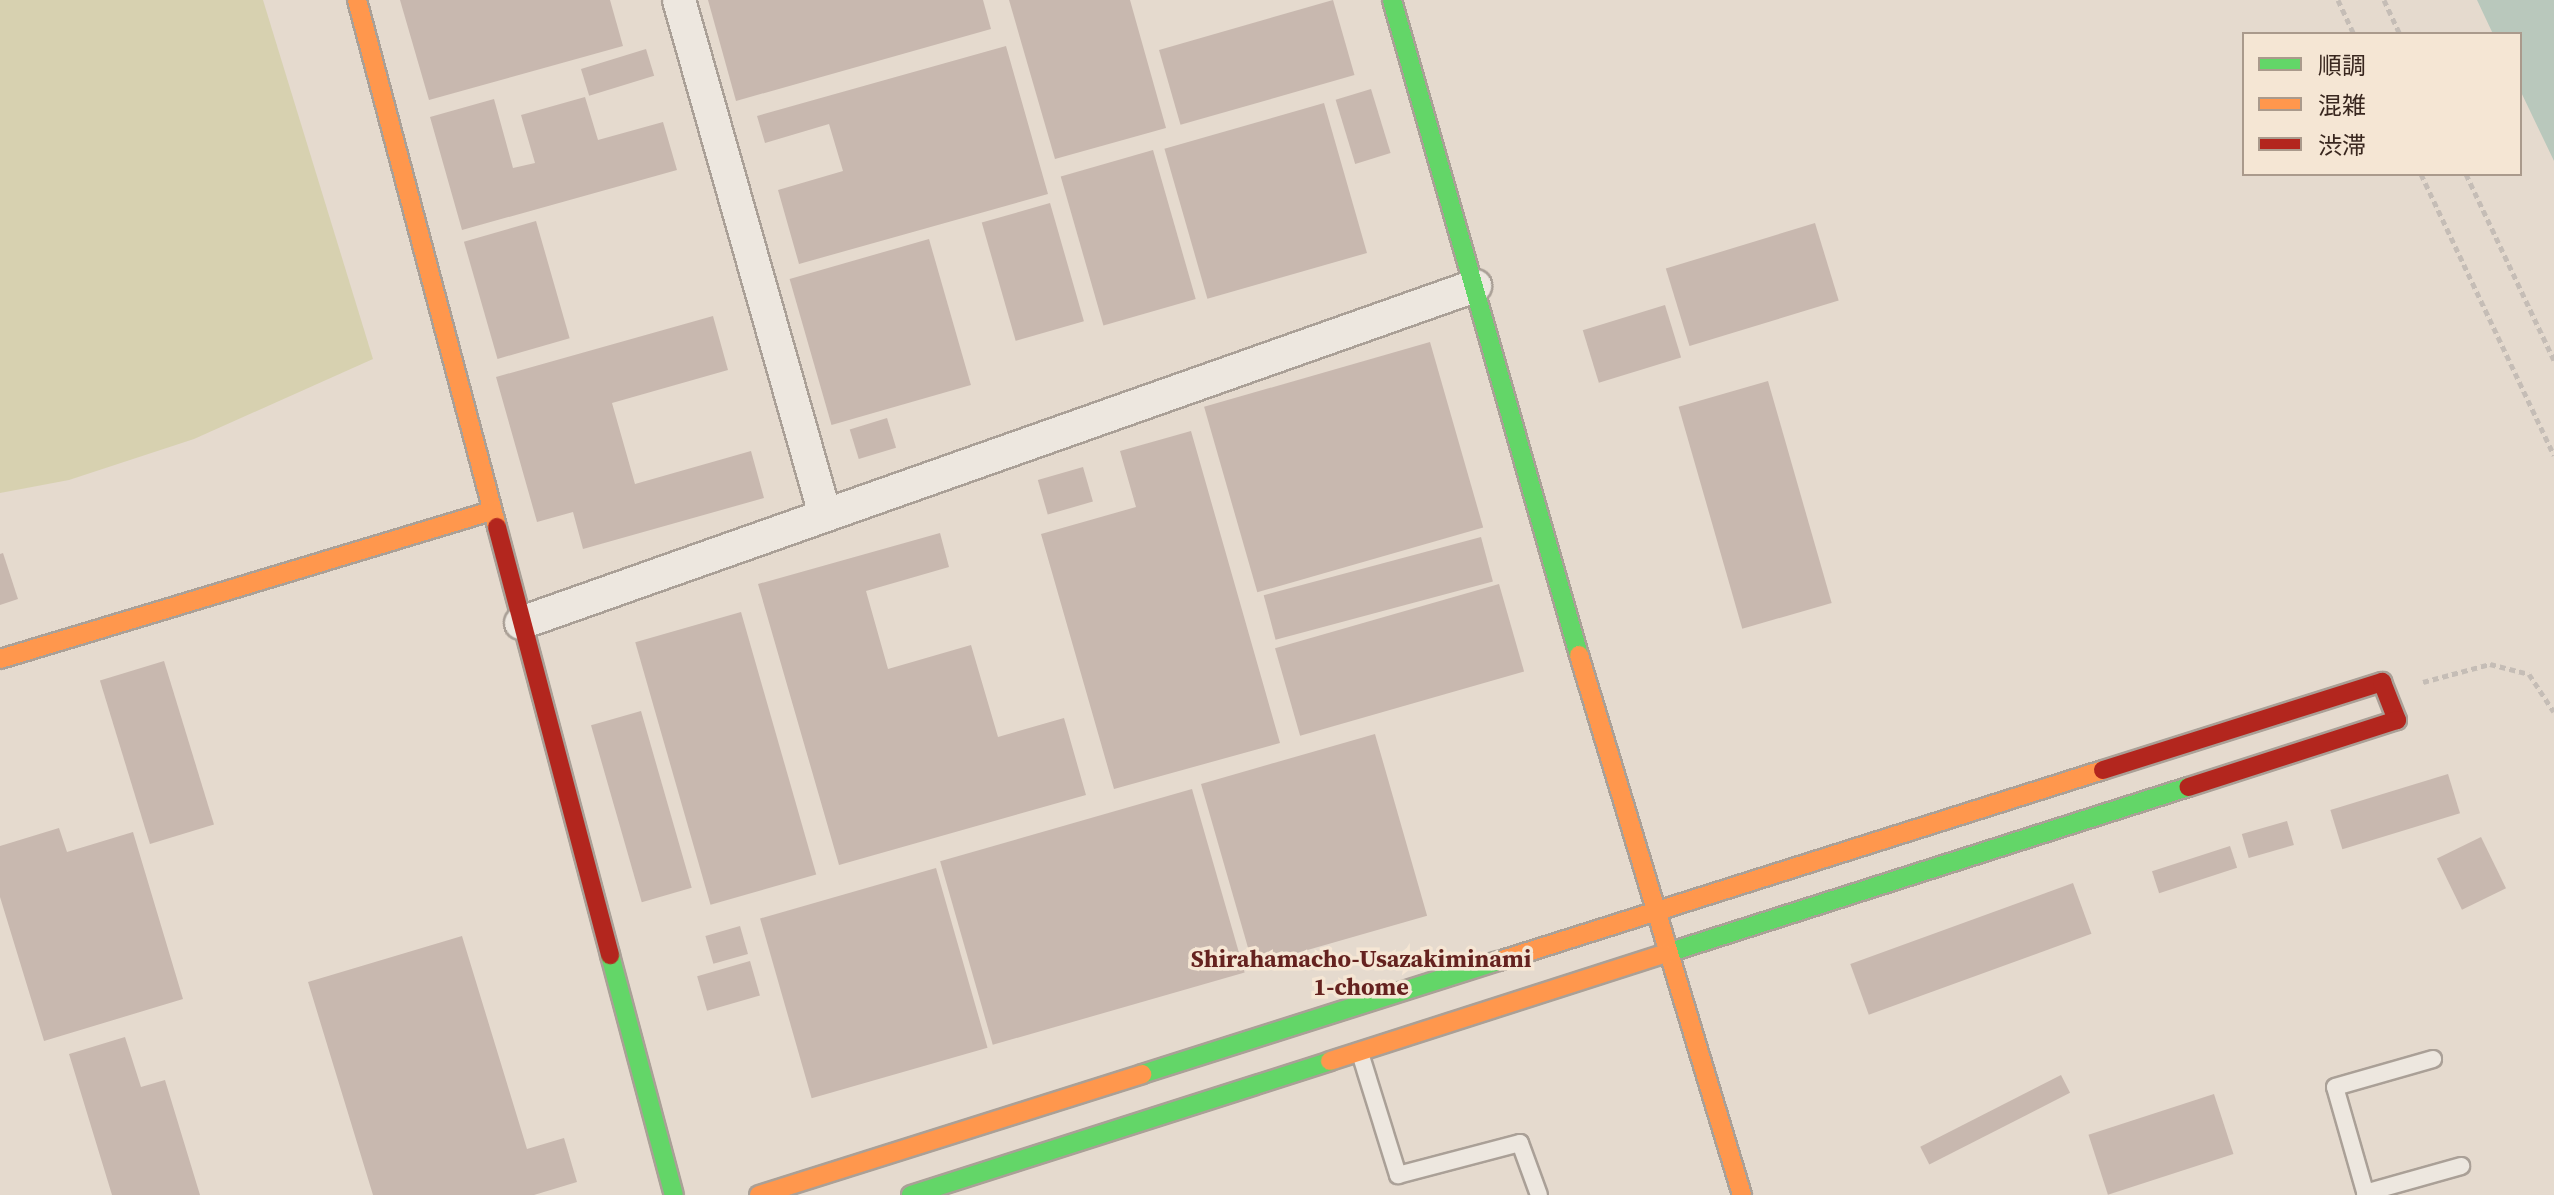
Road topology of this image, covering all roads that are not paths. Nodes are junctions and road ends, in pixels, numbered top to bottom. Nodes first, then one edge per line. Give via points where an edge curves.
1 (357, 0) edge
2 (679, 0) edge
3 (1392, 0) edge
4 (1475, 286) junction
5 (491, 511) junction
6 (825, 515) junction
7 (521, 623) junction
8 (0, 659) edge
9 (1653, 913) junction
10 (1668, 958) junction
11 (1358, 1047) junction
12 (2433, 1059) dead end
13 (2461, 1166) dead end
14 (2366, 1194) edge
15 (674, 1195) edge
16 (759, 1195) edge
17 (911, 1195) edge
18 (1539, 1195) edge
19 (1742, 1195) edge

1 - 5 street
2 - 6 street
3 - 4 street
4 - 6 street
4 - 9 street
5 - 7 street
5 - 8 street
6 - 7 street
7 - 15 street
9 - 10 street
9 - 10 street via 2382,682 2397,720
9 - 16 street
10 - 11 street
10 - 19 street
11 - 17 street
11 - 18 lane via 1398,1175 1520,1143
12 - 14 lane via 2335,1087
13 - 14 lane

